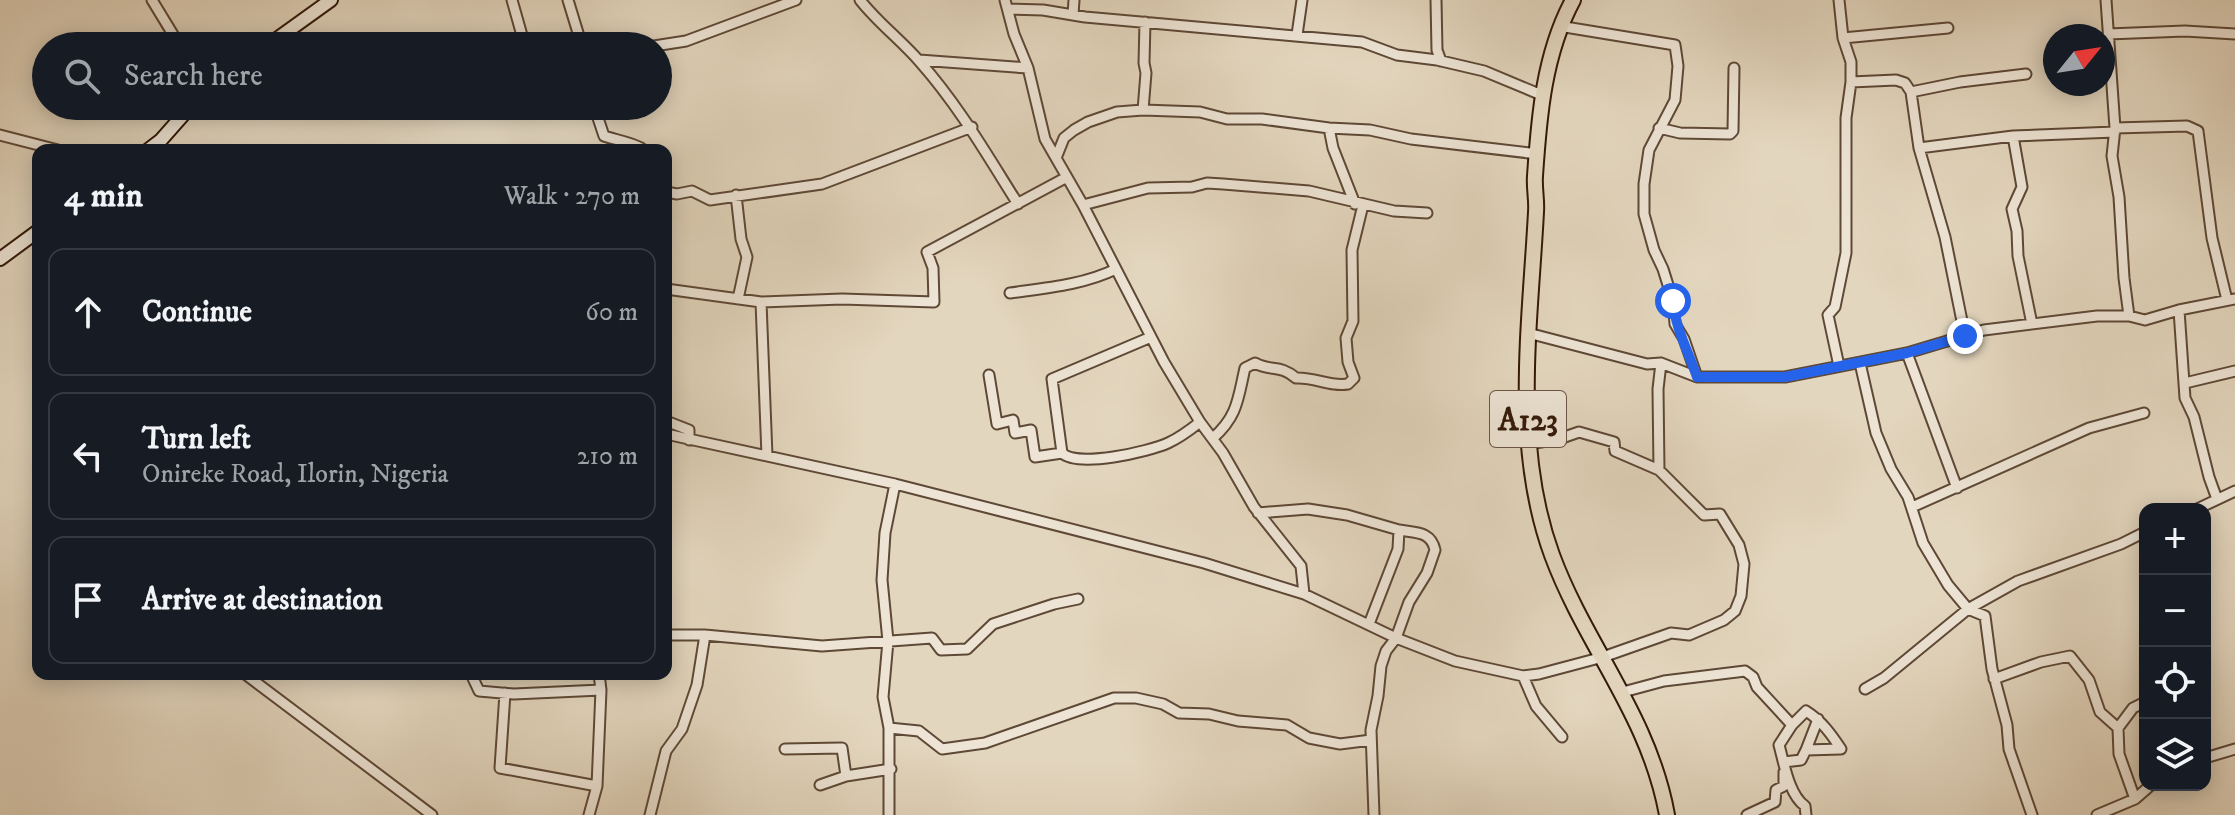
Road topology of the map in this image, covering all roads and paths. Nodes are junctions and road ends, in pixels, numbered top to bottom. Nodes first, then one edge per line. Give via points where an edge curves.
1 (152, 0) edge
2 (331, 0) edge
3 (512, 0) edge
4 (568, 0) edge
5 (796, 0) edge
6 (860, 0) edge
7 (1074, 0) edge
8 (1302, 0) edge
9 (1436, 0) edge
10 (1573, 0) edge
11 (1839, 0) edge
12 (2106, 0) edge
13 (1006, 4) edge
14 (1073, 15) junction
15 (1145, 22) junction
16 (2107, 24) edge
17 (1559, 26) junction
18 (1948, 28) dead end
19 (171, 32) edge
20 (286, 32) edge
21 (521, 32) edge
22 (578, 32) edge
23 (2115, 34) edge
24 (2235, 34) edge
25 (1297, 35) junction
26 (1843, 38) junction
27 (672, 43) edge
28 (919, 60) junction
29 (1441, 61) junction
30 (1028, 68) junction
31 (1734, 68) dead end
32 (2026, 74) dead end
33 (1851, 82) junction
34 (1911, 92) junction
35 (1544, 96) junction
36 (2113, 96) edge
37 (1143, 110) junction
38 (179, 120) edge
39 (599, 120) edge
40 (972, 127) junction
41 (1329, 128) junction
42 (1659, 128) junction
43 (2115, 130) junction
44 (0, 135) edge
45 (2013, 136) junction
46 (35, 144) edge
47 (156, 144) edge
48 (622, 144) edge
49 (1919, 148) junction
50 (1538, 154) junction
51 (1056, 158) junction
52 (1067, 177) junction
53 (672, 193) edge
54 (736, 195) junction
55 (1018, 204) junction
56 (1083, 205) junction
57 (1359, 205) junction
58 (1427, 213) dead end
59 (32, 235) edge
60 (0, 259) edge
61 (1116, 269) junction
62 (672, 290) edge
63 (1010, 293) dead end
64 (738, 299) junction
65 (2231, 299) edge
66 (761, 302) junction
67 (2179, 310) junction
68 (2129, 316) junction
69 (2032, 324) junction
70 (1528, 333) junction
71 (1965, 336) junction
72 (1151, 337) junction
73 (1907, 353) junction
74 (1661, 363) junction
75 (1860, 363) junction
76 (1839, 366) junction
77 (2235, 371) edge
78 (989, 375) dead end
79 (1697, 377) junction
80 (2185, 383) junction
81 (2144, 413) dead end
82 (1200, 422) junction
83 (672, 423) edge
84 (672, 436) edge
85 (1213, 438) junction
86 (689, 440) junction
87 (1529, 444) junction
88 (1062, 453) junction
89 (767, 456) junction
90 (1659, 470) junction
91 (895, 484) junction
92 (1957, 488) junction
93 (2235, 491) edge
94 (2217, 499) junction
95 (2209, 503) edge
96 (1912, 507) junction
97 (1258, 513) junction
98 (1399, 530) junction
99 (2139, 535) edge
100 (1304, 594) junction
101 (1078, 599) dead end
102 (1968, 609) junction
103 (1369, 624) junction
104 (672, 635) edge
105 (705, 635) junction
106 (1396, 638) junction
107 (888, 641) junction
108 (1603, 657) junction
109 (1523, 676) junction
110 (1994, 679) junction
111 (253, 680) edge
112 (474, 680) edge
113 (600, 680) edge
114 (1865, 689) dead end
115 (601, 690) junction
116 (1623, 692) junction
117 (505, 693) junction
118 (2139, 705) edge
119 (1818, 719) junction
120 (1792, 725) junction
121 (889, 728) junction
122 (2118, 728) junction
123 (1562, 737) dead end
124 (1371, 740) junction
125 (785, 749) dead end
126 (2235, 749) edge
127 (1806, 750) junction
128 (2211, 756) edge
129 (1784, 762) junction
130 (891, 769) junction
131 (846, 776) junction
132 (820, 785) dead end
133 (597, 786) junction
134 (2144, 791) edge
135 (2135, 799) junction
136 (432, 815) edge
137 (589, 815) edge
138 (650, 815) edge
139 (889, 815) edge
140 (1374, 815) edge
141 (1667, 815) edge
142 (1747, 815) edge
143 (1806, 815) edge
144 (2032, 815) edge
145 (2097, 815) edge

1 - 19 street
2 - 20 main road
3 - 21 street
4 - 22 street
5 - 27 street
6 - 28 street
7 - 14 street
8 - 25 street
9 - 29 street
10 - 17 highway, A123
11 - 26 street
12 - 16 street
13 - 14 street
13 - 30 street
14 - 15 street
15 - 25 street
15 - 37 street
17 - 35 highway, A123
17 - 42 street via 1675,45 1675,100
18 - 26 street
23 - 24 street
25 - 29 street via 1362,42 1397,55
26 - 33 street
28 - 30 street
28 - 40 street
29 - 35 street via 1504,77
30 - 51 street via 1045,139
31 - 42 street via 1730,134
32 - 34 street
33 - 34 street via 1896,80
33 - 76 street via 1846,253 1835,307 1828,315
34 - 49 street
35 - 50 highway, A123
36 - 43 street
37 - 41 street
37 - 51 street via 1117,112 1074,130 1064,138
38 - 47 main road
39 - 48 street via 604,136
40 - 54 street via 822,184
40 - 55 street
41 - 50 street
41 - 57 street
42 - 79 street via 1645,171 1644,214 1673,301 1675,324
43 - 45 street
43 - 65 street via 2187,126 2198,131 2210,224
43 - 68 street via 2112,156
44 - 46 street
45 - 49 street
45 - 69 street via 2022,187 2012,209
49 - 71 street via 1945,237
50 - 70 highway, A123
51 - 52 street
52 - 55 street
52 - 56 street
53 - 54 street via 692,191 710,200
54 - 64 street via 747,257
55 - 66 street via 927,252 934,302
56 - 57 street via 1148,188 1207,183 1309,191
56 - 61 street
57 - 58 street
57 - 85 street via 1352,250 1353,321 1346,338 1354,378 1336,386 1255,363 1245,368 1232,417
59 - 60 main road
61 - 63 street via 1066,286
61 - 72 street
62 - 64 street
64 - 66 street
65 - 67 street
66 - 89 street
67 - 68 street via 2145,320
67 - 80 street
68 - 69 street
69 - 71 street
70 - 74 street via 1647,364
70 - 87 highway, A123
71 - 73 street
72 - 82 street
72 - 88 street via 1052,379
73 - 75 street
73 - 92 street
74 - 79 street
74 - 90 street
75 - 76 street
75 - 96 street via 1876,433
76 - 79 street via 1785,377
77 - 80 street
78 - 88 street via 997,424 1013,420 1015,433 1031,430 1035,457
80 - 94 street
81 - 92 street via 2089,428
82 - 85 street
82 - 88 street via 1168,443 1130,455 1069,459
83 - 86 street via 689,430
84 - 86 street
85 - 97 street
86 - 89 street
87 - 90 street via 1579,432 1614,442 1615,451
87 - 108 highway, A123 via 1537,505 1551,551
89 - 91 street
90 - 108 street via 1696,509 1704,515 1720,514 1733,532 1744,564 1741,596 1724,620 1689,635 1671,633
91 - 100 street
91 - 107 street via 882,580
92 - 96 street
93 - 94 street
94 - 95 street
96 - 102 street via 1923,543
97 - 98 street via 1308,509
97 - 100 street via 1301,566
98 - 103 street via 1398,549
98 - 106 street via 1430,537 1435,550
99 - 102 street via 2018,581
100 - 103 street
101 - 107 street via 993,624 967,649 941,650 932,638
102 - 110 street via 1985,616
102 - 114 street
103 - 106 street
104 - 105 street
105 - 107 street via 822,646
105 - 138 street via 697,685 682,729 666,751
106 - 109 street via 1455,661
106 - 124 street via 1381,666
107 - 121 street via 883,697
108 - 109 street
108 - 116 highway, A123
109 - 123 street via 1536,706
110 - 122 street via 2070,656 2089,680 2100,712
110 - 144 street via 2016,775
111 - 136 street
112 - 117 street via 479,691
113 - 115 street
115 - 117 street
115 - 133 street
116 - 120 street via 1745,671
116 - 141 highway, A123 via 1647,746
117 - 133 street via 500,768
118 - 122 street
119 - 120 street via 1806,711
119 - 127 street
119 - 127 street via 1841,749
120 - 129 street via 1779,745
121 - 124 street via 919,731 942,749 985,743 1114,698 1136,698 1179,713 1287,725 1309,738 1340,744
121 - 130 street
122 - 135 street via 2119,754
124 - 140 street
125 - 131 street via 842,748
126 - 128 street
127 - 129 street via 1801,760
129 - 142 street via 1784,786 1776,790 1775,802
129 - 143 street
130 - 131 street
130 - 139 street
131 - 132 street
133 - 137 street
134 - 135 street
135 - 145 street

